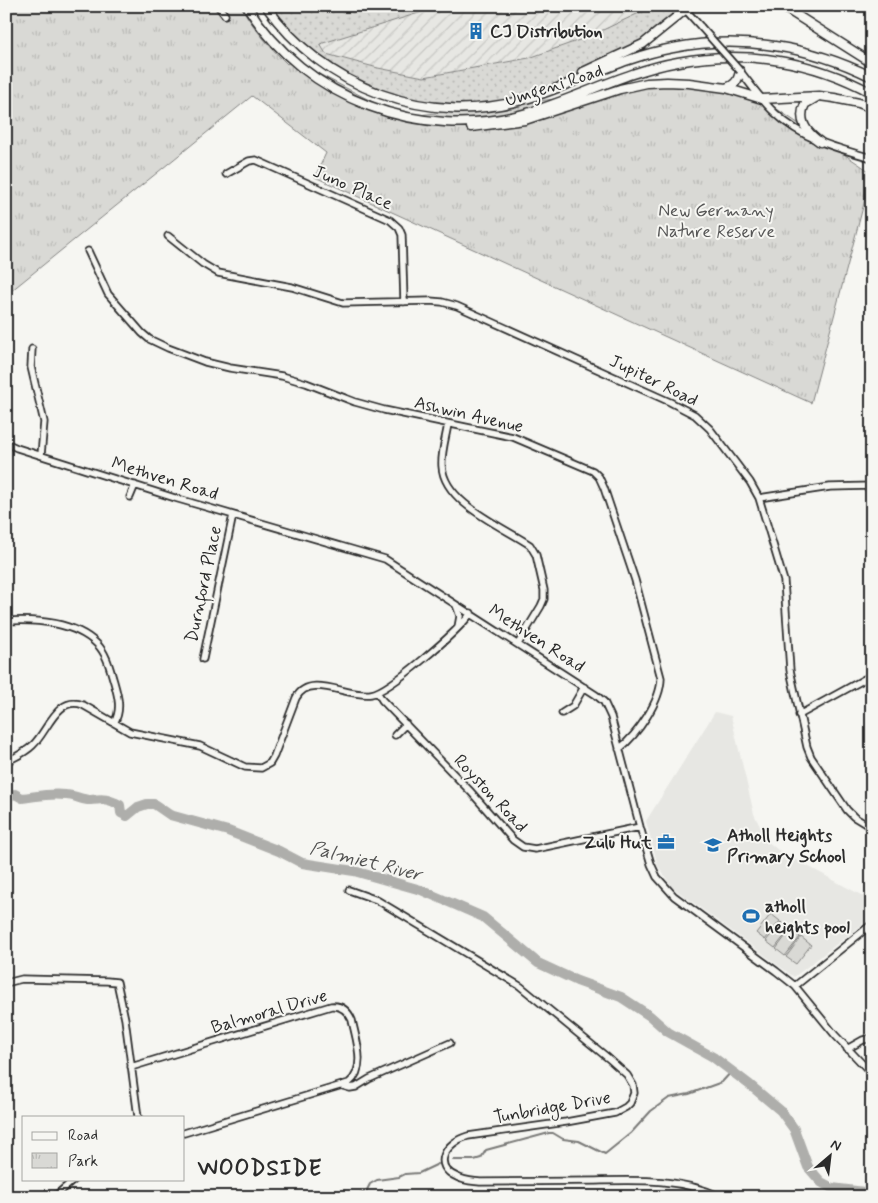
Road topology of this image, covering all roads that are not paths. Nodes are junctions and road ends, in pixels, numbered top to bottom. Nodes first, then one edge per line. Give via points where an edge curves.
1 (218, 6) edge
2 (247, 6) edge
3 (266, 6) edge
4 (782, 6) edge
5 (686, 7) edge
6 (225, 15) dead end
7 (872, 63) edge
8 (740, 71) junction
9 (872, 77) edge
10 (726, 88) junction
11 (872, 93) edge
12 (819, 96) junction
13 (762, 99) junction
14 (503, 105) junction
15 (872, 108) edge
16 (402, 117) junction
17 (820, 142) junction
18 (872, 158) edge
19 (226, 174) dead end
20 (168, 236) dead end
21 (88, 251) dead end
22 (404, 302) junction
23 (32, 349) dead end
24 (448, 424) junction
25 (6, 443) edge
26 (41, 456) junction
27 (135, 485) junction
28 (872, 486) edge
29 (130, 497) dead end
30 (759, 498) junction
31 (233, 515) junction
32 (455, 603) junction
33 (471, 613) junction
34 (6, 621) edge
35 (458, 629) junction
36 (518, 644) junction
37 (203, 659) dead end
38 (872, 675) edge
39 (584, 687) junction
40 (378, 693) junction
41 (562, 713) dead end
42 (799, 715) junction
43 (114, 723) junction
44 (406, 724) junction
45 (395, 734) dead end
46 (620, 749) junction
47 (6, 762) edge
48 (640, 827) junction
49 (872, 828) edge
50 (348, 890) dead end
51 (872, 924) edge
52 (6, 983) edge
53 (795, 986) junction
54 (872, 1038) edge
55 (450, 1043) dead end
56 (848, 1049) junction
57 (131, 1067) junction
58 (872, 1074) edge
59 (343, 1086) junction
60 (138, 1116) edge
61 (185, 1133) edge
62 (74, 1180) edge
63 (54, 1197) edge
64 (720, 1197) edge

1 - 6 street
2 - 16 highway, Umgeni Road via 279,47 320,81 356,102
3 - 14 highway, Umgeni Road via 306,51 363,88 408,103 435,107
4 - 7 highway
5 - 8 street, bridge
5 - 14 highway via 643,44 544,90
8 - 10 highway via 737,81
8 - 13 street
9 - 14 highway, Umgeni Road via 842,63 794,49 740,42 710,43 642,56
10 - 13 highway
10 - 16 highway via 689,83 640,84 532,118 490,126 451,127
11 - 16 highway, Umgeni Road via 827,73 794,63 756,57 720,57 686,60 654,68 548,106 499,119 451,122
12 - 13 highway
12 - 15 highway
12 - 17 highway via 806,104 802,116 808,131
13 - 17 street via 790,125
17 - 18 street
19 - 22 street, Juno Place via 256,160 390,220 402,235
20 - 22 street, Jupiter Road via 218,273 292,287 343,304
21 - 24 street, Ashwin Avenue via 108,294 149,339 213,364 290,378 384,410
22 - 30 street, Jupiter Road via 436,301 456,306 689,411 710,429
23 - 26 street via 31,367 44,422
24 - 36 street via 442,465 450,490 461,502 530,545 536,555 544,599
24 - 46 street, Ashwin Avenue via 513,437 587,468 599,478 635,580 661,678 657,698 632,738
25 - 26 street, Methven Road
26 - 27 street, Methven Road
27 - 29 street
27 - 31 street, Methven Road
28 - 30 street via 830,487
30 - 42 street, Jupiter Road via 785,589 790,670
31 - 32 street, Methven Road via 385,559
31 - 37 street, Durnford Place
32 - 33 street, Methven Road
32 - 35 street via 460,613
33 - 35 street
33 - 36 street, Methven Road
34 - 43 street via 60,625 82,633 98,645 108,661 117,693 119,709
35 - 40 street
36 - 39 street, Methven Road
38 - 42 street
39 - 41 street via 572,706
39 - 46 street, Methven Road via 600,698 606,707
40 - 43 street via 364,695 318,686 305,688 296,698 274,756 260,768 245,767 200,746 130,732
40 - 44 street, Royston Road
42 - 49 street, Jupiter Road via 811,757 847,810
43 - 47 street via 83,705 68,704 58,712 33,746
44 - 45 street
44 - 48 street, Royston Road via 523,847 535,849
46 - 48 street, Methven Road
48 - 53 street, Methven Road via 651,864 667,890
50 - 64 street, Tunbridge Drive via 377,900 520,986 608,1058 633,1085 630,1103 615,1113 456,1140 444,1155 444,1165 451,1174 480,1182 666,1182 692,1186
51 - 53 street
52 - 57 street via 22,979 117,982
53 - 56 street, Methven Road
54 - 56 street
55 - 59 street via 356,1087
56 - 58 street, Methven Road
57 - 59 street, Balmoral Drive via 335,1006 346,1010 351,1018 359,1057 357,1074
57 - 60 street
59 - 61 street
62 - 63 street

